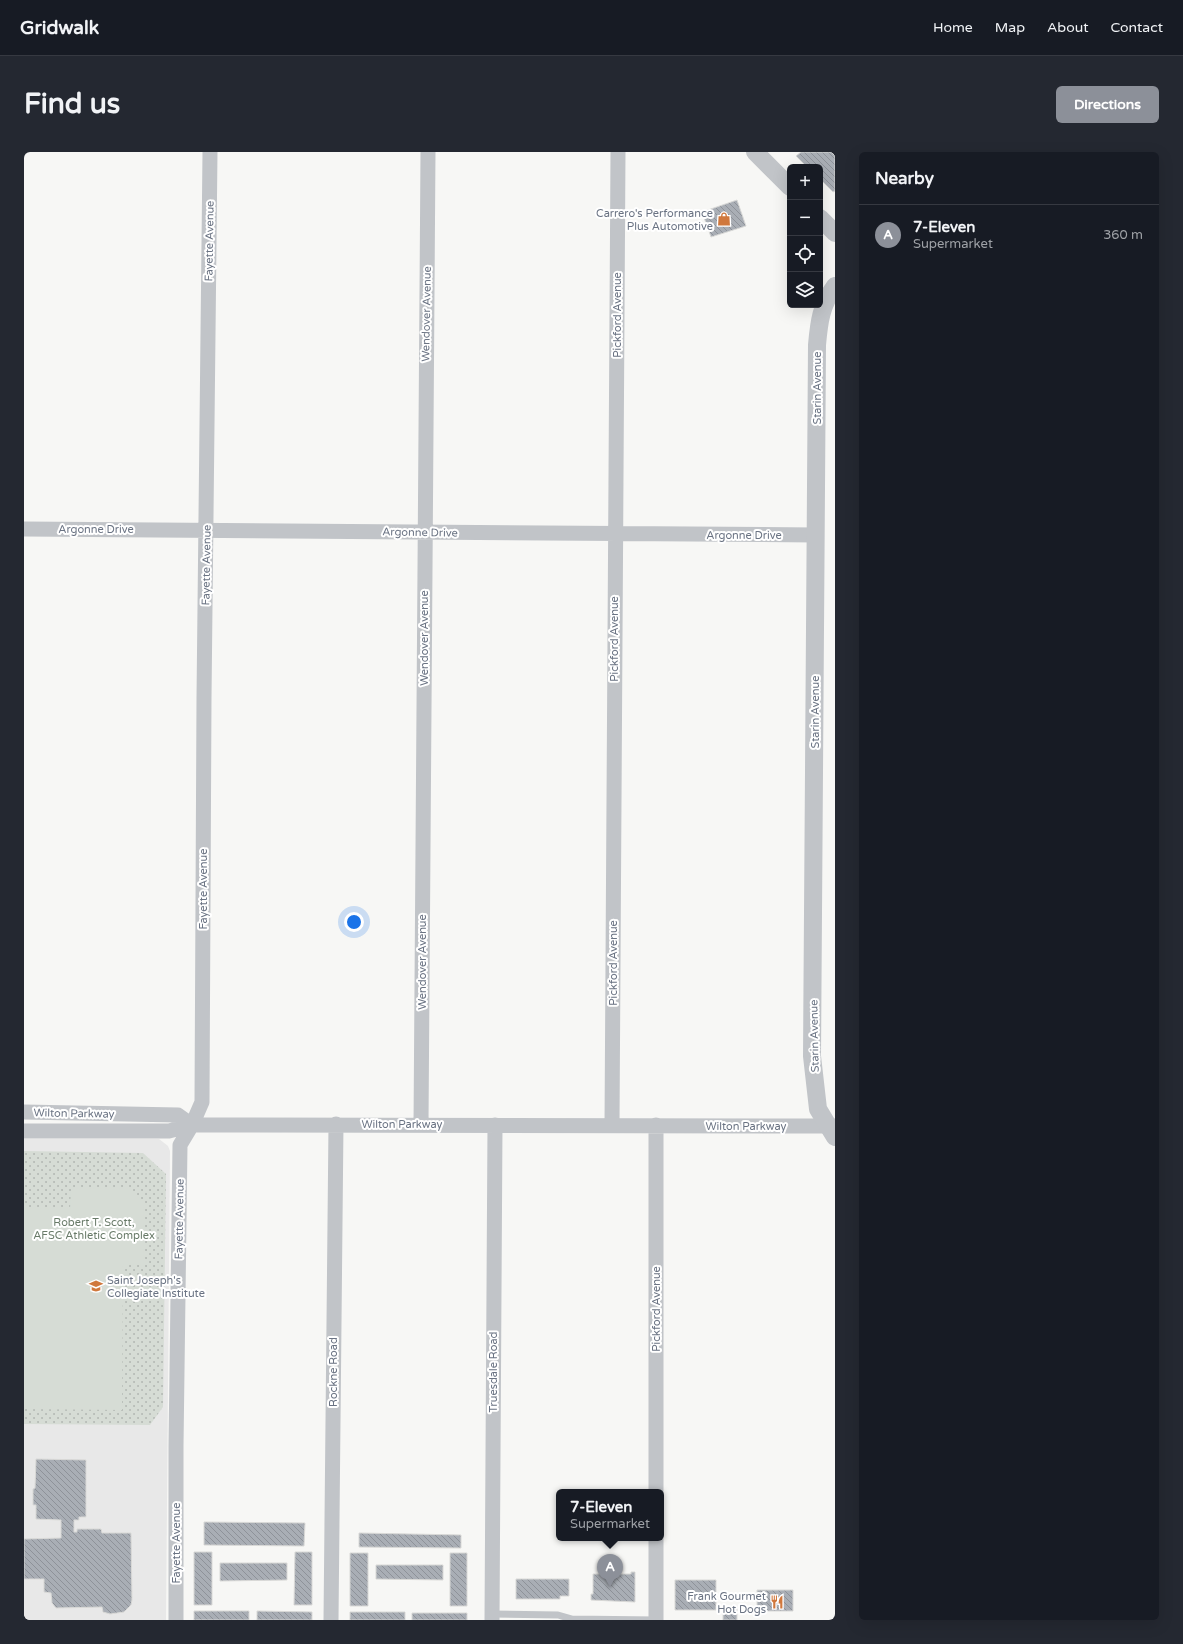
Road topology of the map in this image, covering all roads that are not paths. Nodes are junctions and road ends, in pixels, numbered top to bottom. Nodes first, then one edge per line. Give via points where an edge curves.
1 (210, 152) edge
2 (428, 152) edge
3 (618, 152) edge
4 (763, 155) edge
5 (787, 184) edge
6 (823, 221) edge
7 (835, 233) edge
8 (835, 286) edge
9 (24, 529) edge
10 (206, 530) junction
11 (424, 532) junction
12 (615, 534) junction
13 (816, 535) junction
14 (24, 1112) edge
15 (336, 1124) junction
16 (192, 1125) junction
17 (421, 1125) junction
18 (495, 1125) junction
19 (612, 1125) junction
20 (656, 1125) junction
21 (833, 1130) edge
22 (24, 1131) edge
23 (656, 1489) edge
24 (656, 1541) edge
25 (492, 1617) edge
26 (176, 1620) edge
27 (331, 1620) edge
28 (572, 1620) edge
29 (656, 1620) edge

1 - 10 street, Fayette Avenue
2 - 11 street, Wendover Avenue
3 - 12 street, Pickford Avenue
4 - 5 street
6 - 7 street
8 - 13 street, Starin Avenue via 827,297 819,320 817,345
9 - 10 street, Argonne Drive
10 - 11 street, Argonne Drive
10 - 16 street, Fayette Avenue via 202,1102
11 - 12 street, Argonne Drive
11 - 17 street, Wendover Avenue
12 - 13 street, Argonne Drive
12 - 19 street, Pickford Avenue
13 - 21 street, Starin Avenue via 812,1056 818,1109
14 - 16 street, Wilton Parkway via 178,1115
15 - 16 street, Wilton Parkway
15 - 17 street, Wilton Parkway
15 - 27 street, Rockne Road
16 - 22 street, Wilton Parkway via 169,1131
16 - 26 street, Fayette Avenue via 180,1145
17 - 18 street, Wilton Parkway
18 - 19 street, Wilton Parkway
18 - 25 street, Truesdale Road
19 - 20 street, Wilton Parkway
20 - 21 street, Wilton Parkway
20 - 23 street, Pickford Avenue
24 - 29 street
25 - 28 lane via 558,1615
28 - 29 lane

